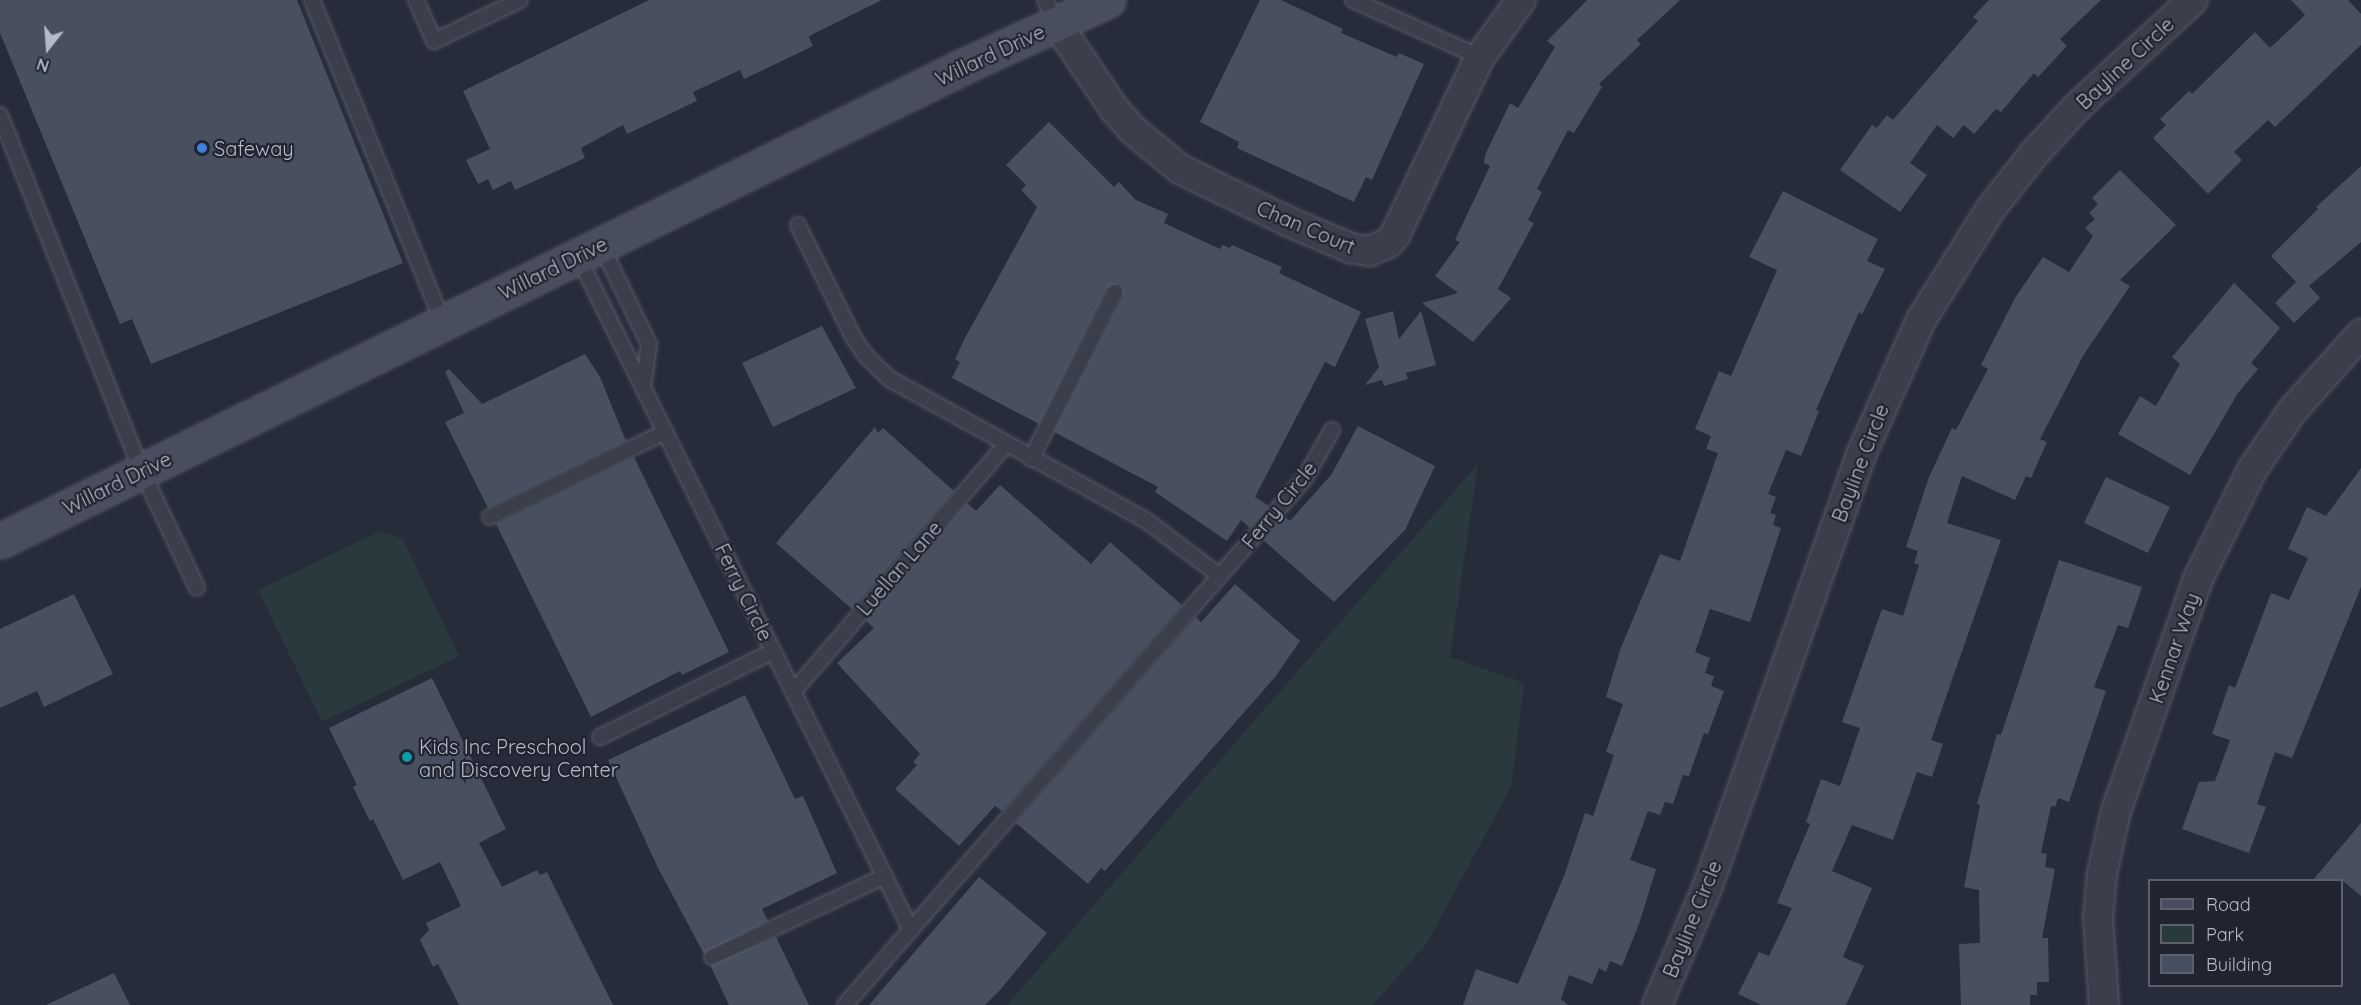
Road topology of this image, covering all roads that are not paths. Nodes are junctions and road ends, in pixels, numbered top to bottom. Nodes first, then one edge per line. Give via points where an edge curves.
1 (312, 0) edge
2 (416, 0) edge
3 (520, 0) edge
4 (1108, 0) edge
5 (1353, 0) edge
6 (1521, 0) edge
7 (2193, 0) edge
8 (1051, 12) edge
9 (1480, 57) junction
10 (0, 115) edge
11 (798, 225) dead end
12 (589, 251) junction
13 (1115, 292) dead end
14 (443, 322) junction
15 (2361, 333) edge
16 (643, 388) junction
17 (1332, 430) dead end
18 (665, 432) junction
19 (1006, 444) junction
20 (1031, 459) junction
21 (142, 471) junction
22 (490, 517) dead end
23 (0, 541) edge
24 (1220, 576) junction
25 (197, 588) dead end
26 (773, 651) junction
27 (794, 692) junction
28 (600, 737) dead end
29 (885, 876) junction
30 (910, 928) junction
31 (712, 957) dead end
32 (845, 1005) edge
33 (1657, 1005) edge
34 (2104, 1005) edge

1 - 14 lane
2 - 3 lane via 434,41
4 - 8 street, Willard Drive
5 - 9 lane
6 - 9 street, Chan Court
7 - 33 street, Bayline Circle via 2078,106 2033,155 1980,226 1921,320 1861,455 1707,888
8 - 9 street, Chan Court via 1096,87 1158,152 1202,180 1361,251 1379,249 1395,235
8 - 12 street, Willard Drive
10 - 21 lane
11 - 19 lane via 848,328 867,357 890,378
12 - 14 street, Willard Drive
12 - 16 lane, Ferry Circle
12 - 16 lane via 649,344
13 - 20 lane
14 - 21 street, Willard Drive
15 - 34 street, Kennar Way via 2293,410 2252,470 2199,578 2116,811 2102,874 2098,918
16 - 18 lane, Ferry Circle
17 - 24 lane, Ferry Circle via 1305,478
18 - 22 lane
18 - 26 lane, Ferry Circle
19 - 20 lane
19 - 27 lane, Luellan Lane
20 - 24 lane via 1147,521
21 - 23 street, Willard Drive
21 - 25 lane
24 - 30 lane, Ferry Circle
26 - 27 lane, Ferry Circle
26 - 28 lane
27 - 29 lane, Ferry Circle
29 - 30 lane, Ferry Circle
29 - 31 lane
30 - 32 lane, Ferry Circle

